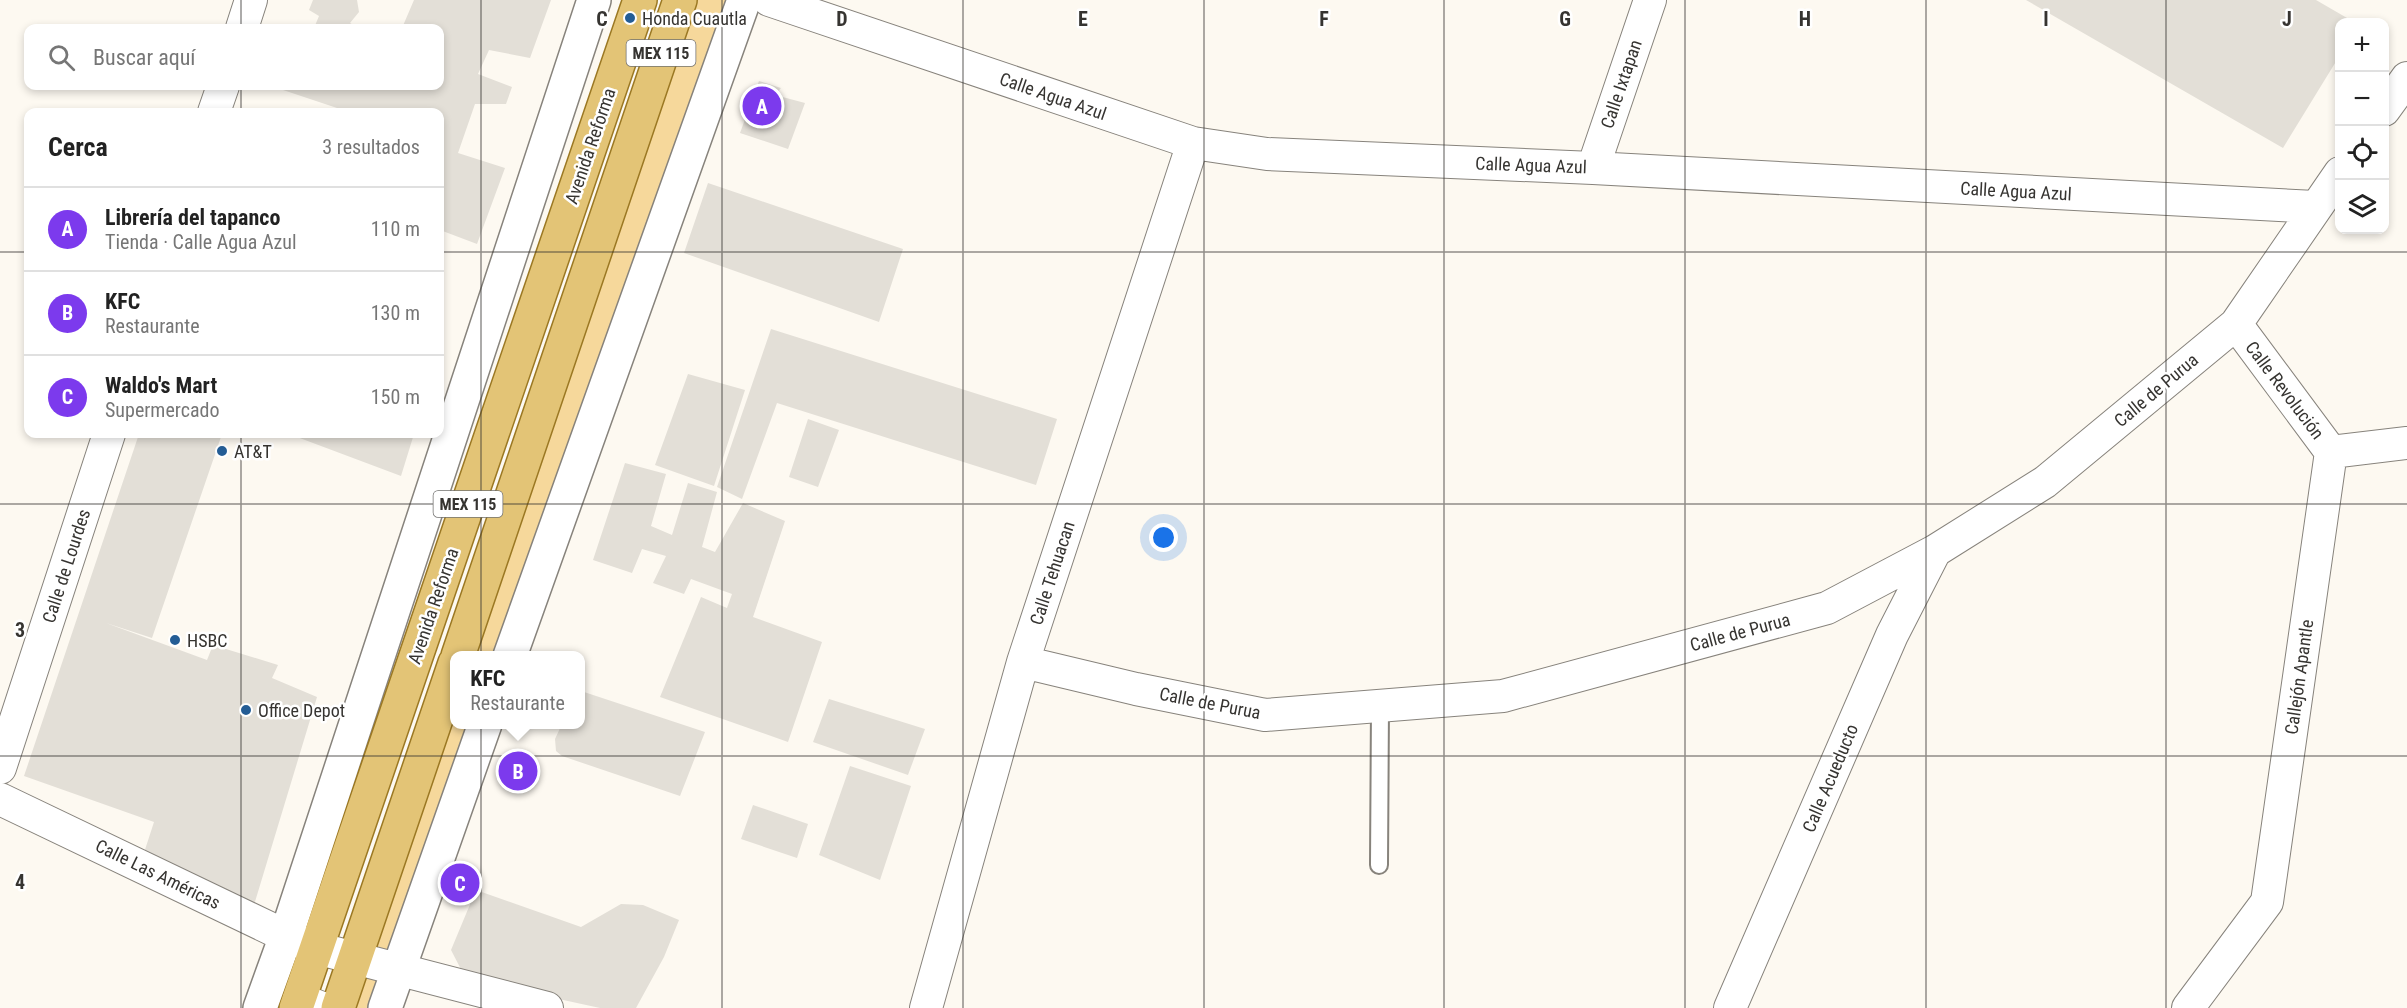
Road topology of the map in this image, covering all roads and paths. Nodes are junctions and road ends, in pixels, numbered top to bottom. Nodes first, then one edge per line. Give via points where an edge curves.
1 (251, 0) edge
2 (594, 0) edge
3 (640, 0) edge
4 (680, 0) edge
5 (744, 0) edge
6 (769, 0) edge
7 (1650, 0) edge
8 (243, 24) edge
9 (2407, 78) edge
10 (222, 90) edge
11 (2389, 104) edge
12 (215, 108) edge
13 (1193, 143) junction
14 (1593, 168) junction
15 (2335, 180) edge
16 (2315, 207) junction
17 (2236, 324) junction
18 (108, 438) edge
19 (2407, 443) edge
20 (2331, 452) junction
21 (1935, 551) junction
22 (460, 651) edge
23 (512, 651) edge
24 (1023, 662) junction
25 (450, 678) edge
26 (1380, 706) junction
27 (483, 729) edge
28 (0, 768) edge
29 (0, 800) edge
30 (1379, 865) dead end
31 (286, 936) junction
32 (316, 948) junction
33 (355, 958) junction
34 (398, 971) junction
35 (305, 1005) edge
36 (260, 1008) edge
37 (338, 1008) edge
38 (386, 1008) edge
39 (547, 1008) edge
40 (926, 1008) edge
41 (1730, 1008) edge
42 (2188, 1008) edge

1 - 8 street
2 - 31 street
3 - 32 main road, Avenida Reforma / MEX 115
4 - 22 main road, Avenida Reforma / MEX 115
5 - 23 street
6 - 13 street, Calle Agua Azul
7 - 14 street, Calle Ixtapan
9 - 11 street
10 - 12 street
13 - 14 street, Calle Agua Azul via 1267,154
13 - 24 street, Calle Tehuacan
14 - 16 street, Calle Agua Azul
15 - 16 street
16 - 17 street, Calle de Purua
17 - 20 street, Calle Revolución
17 - 21 street, Calle de Purua via 2045,482
18 - 28 street, Calle de Lourdes
19 - 20 street, Calle Revolución
20 - 42 street, Callejón Apantle via 2267,902
21 - 26 street, Calle de Purua via 1827,608 1503,696
21 - 41 street, Calle Acueducto via 1892,635
24 - 26 street, Calle de Purua via 1265,715
24 - 40 street, Calle Tehuacan
25 - 33 main road
26 - 30 lane
27 - 34 street
29 - 31 street, Calle Las Américas
31 - 32 street, Calle Las Américas
31 - 36 street
32 - 33 street, Calle Las Américas
32 - 35 main road, Avenida Reforma / MEX 115
33 - 34 street, Calle Las Américas
33 - 37 main road
34 - 38 street
34 - 39 street, Calle Las Américas

